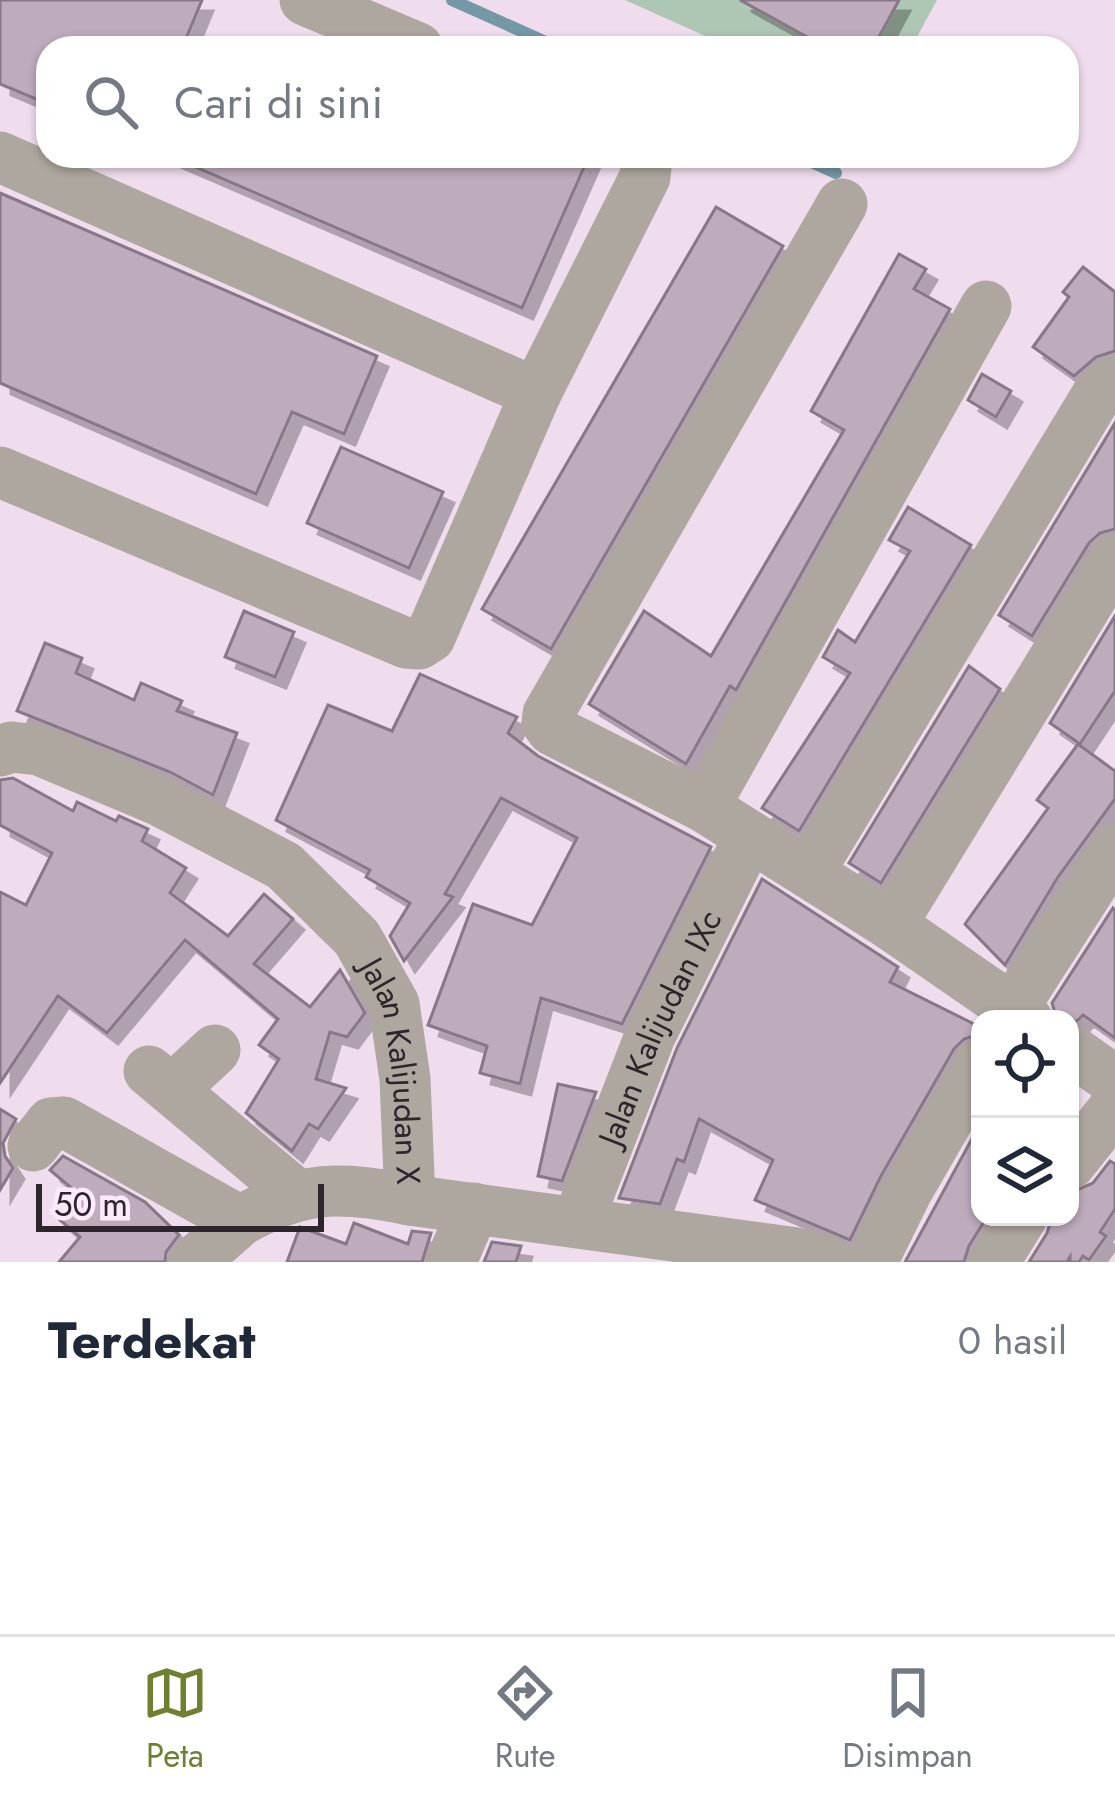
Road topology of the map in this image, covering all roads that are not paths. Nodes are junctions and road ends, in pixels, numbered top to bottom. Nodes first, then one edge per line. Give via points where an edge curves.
1 (305, 0) edge
2 (390, 36) edge
3 (0, 157) edge
4 (646, 168) edge
5 (842, 204) dead end
6 (986, 306) dead end
7 (1115, 380) edge
8 (536, 393) junction
9 (0, 472) edge
10 (1115, 560) edge
11 (0, 751) edge
12 (704, 807) junction
13 (749, 838) junction
14 (1115, 849) edge
15 (809, 872) junction
16 (891, 925) junction
17 (1006, 1010) edge
18 (1019, 1010) edge
19 (215, 1050) dead end
20 (1079, 1055) edge
21 (971, 1080) edge
22 (1115, 1081) edge
23 (1115, 1107) edge
24 (33, 1146) dead end
25 (1079, 1152) edge
26 (296, 1194) junction
27 (410, 1200) junction
28 (473, 1208) junction
29 (240, 1221) junction
30 (578, 1221) junction
31 (1016, 1226) edge
32 (678, 1249) edge
33 (194, 1262) edge
34 (451, 1262) edge
35 (830, 1262) edge
36 (872, 1262) edge
37 (994, 1262) edge

1 - 2 street
3 - 8 street
4 - 8 street
5 - 12 street via 548,714 551,730
6 - 12 street
7 - 15 street via 1097,395
8 - 9 street via 430,637 419,644
10 - 16 street
11 - 27 street, Jalan Kalijudan X via 39,749 158,800 284,866 357,938 394,1004
12 - 13 street
13 - 15 street
13 - 30 street, Jalan Kalijudan IXc via 650,1036
14 - 18 street
15 - 16 street
16 - 17 street
19 - 26 street via 160,1081
20 - 22 street
21 - 36 street
23 - 25 street
24 - 29 street via 51,1124 64,1122
26 - 27 street
26 - 29 street
27 - 28 street, Jalan Kalijudan X
28 - 30 street, Jalan Kalijudan X
28 - 34 street
29 - 33 street
30 - 32 street, Jalan Kalijudan X
31 - 37 street
32 - 35 street, Jalan Kalijudan X via 797,1253

